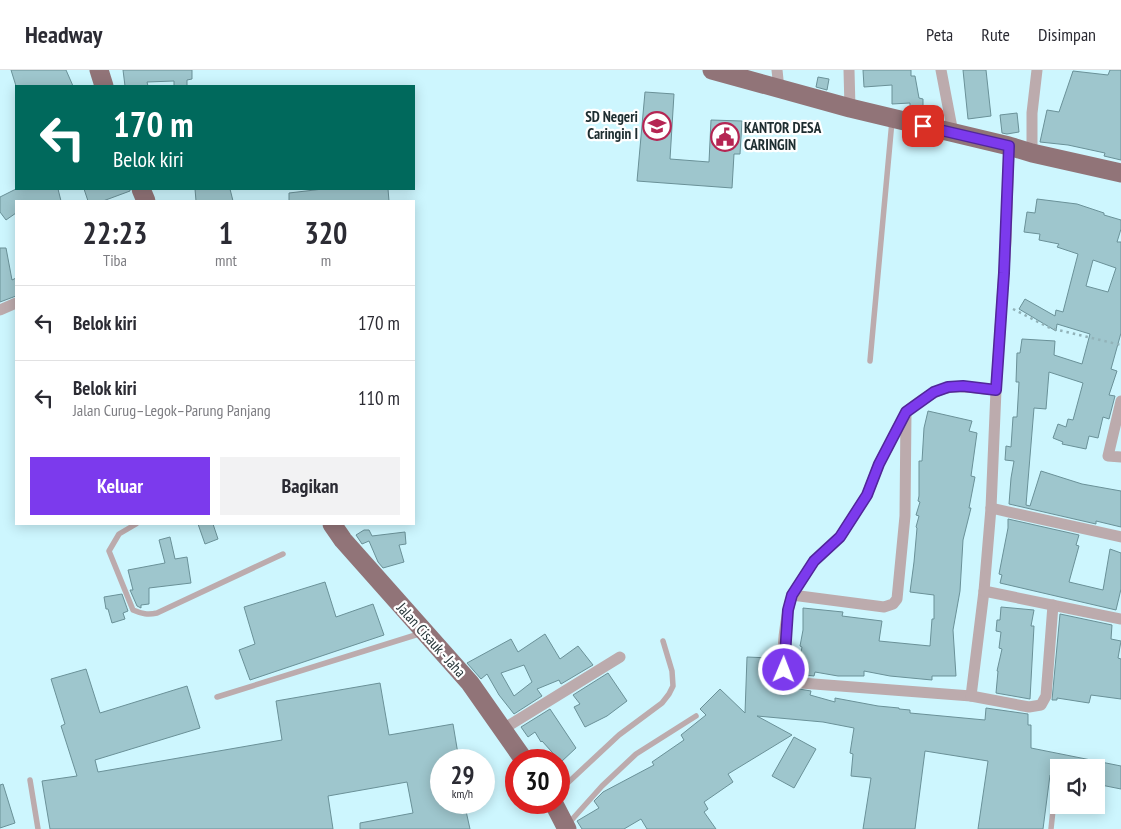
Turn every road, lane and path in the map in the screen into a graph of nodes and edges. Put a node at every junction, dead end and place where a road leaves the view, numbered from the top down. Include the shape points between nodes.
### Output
1 (99, 70) edge
2 (712, 70) edge
3 (777, 70) edge
4 (849, 70) edge
5 (942, 70) edge
6 (1036, 70) edge
7 (104, 85) edge
8 (779, 89) junction
9 (850, 108) junction
10 (893, 119) junction
11 (953, 133) junction
12 (1009, 146) junction
13 (1032, 154) junction
14 (1121, 173) edge
15 (15, 303) edge
16 (1003, 304) junction
17 (0, 310) edge
18 (1121, 346) edge
19 (870, 361) dead end
20 (996, 390) junction
21 (1121, 401) edge
22 (906, 412) junction
23 (1121, 457) edge
24 (991, 508) junction
25 (134, 525) edge
26 (333, 525) edge
27 (1121, 537) edge
28 (283, 554) dead end
29 (984, 591) junction
30 (792, 595) junction
31 (1053, 605) junction
32 (1121, 619) edge
33 (424, 633) junction
34 (664, 641) dead end
35 (620, 657) dead end
36 (971, 696) junction
37 (217, 697) dead end
38 (696, 716) dead end
39 (503, 729) junction
40 (517, 749) edge
41 (30, 780) dead end
42 (570, 781) edge
43 (559, 814) edge
44 (1053, 814) edge
45 (566, 828) edge
46 (38, 829) edge
47 (1051, 829) edge

1 - 7 main road
2 - 8 main road
3 - 8 street
4 - 9 street
5 - 11 street
6 - 13 street
8 - 9 main road
9 - 10 main road
10 - 11 main road
10 - 19 lane
11 - 12 main road
12 - 13 main road
12 - 16 street
13 - 14 main road
15 - 17 street
16 - 18 path via 1050,328
16 - 20 street
20 - 22 street via 948,387 934,392
20 - 24 street
21 - 23 street via 1108,456
22 - 30 street via 867,495 840,537 814,561
22 - 30 street via 905,516 896,602 884,606
24 - 27 street
24 - 29 street
25 - 28 lane via 119,534 109,551 133,610 140,613 157,613
26 - 33 main road, Jalan Cisauk - Jaha
29 - 31 street
29 - 36 street
30 - 36 street via 784,661 786,677 801,683
31 - 32 street
31 - 36 street via 1046,696 1041,705 1029,707
33 - 37 lane
33 - 39 main road, Jalan Cisauk - Jaha via 470,683
34 - 42 lane via 672,671 673,686 669,694
35 - 39 street
38 - 45 lane via 636,754 602,786
39 - 40 main road, Jalan Cisauk - Jaha
41 - 46 lane
43 - 45 main road
44 - 47 lane

